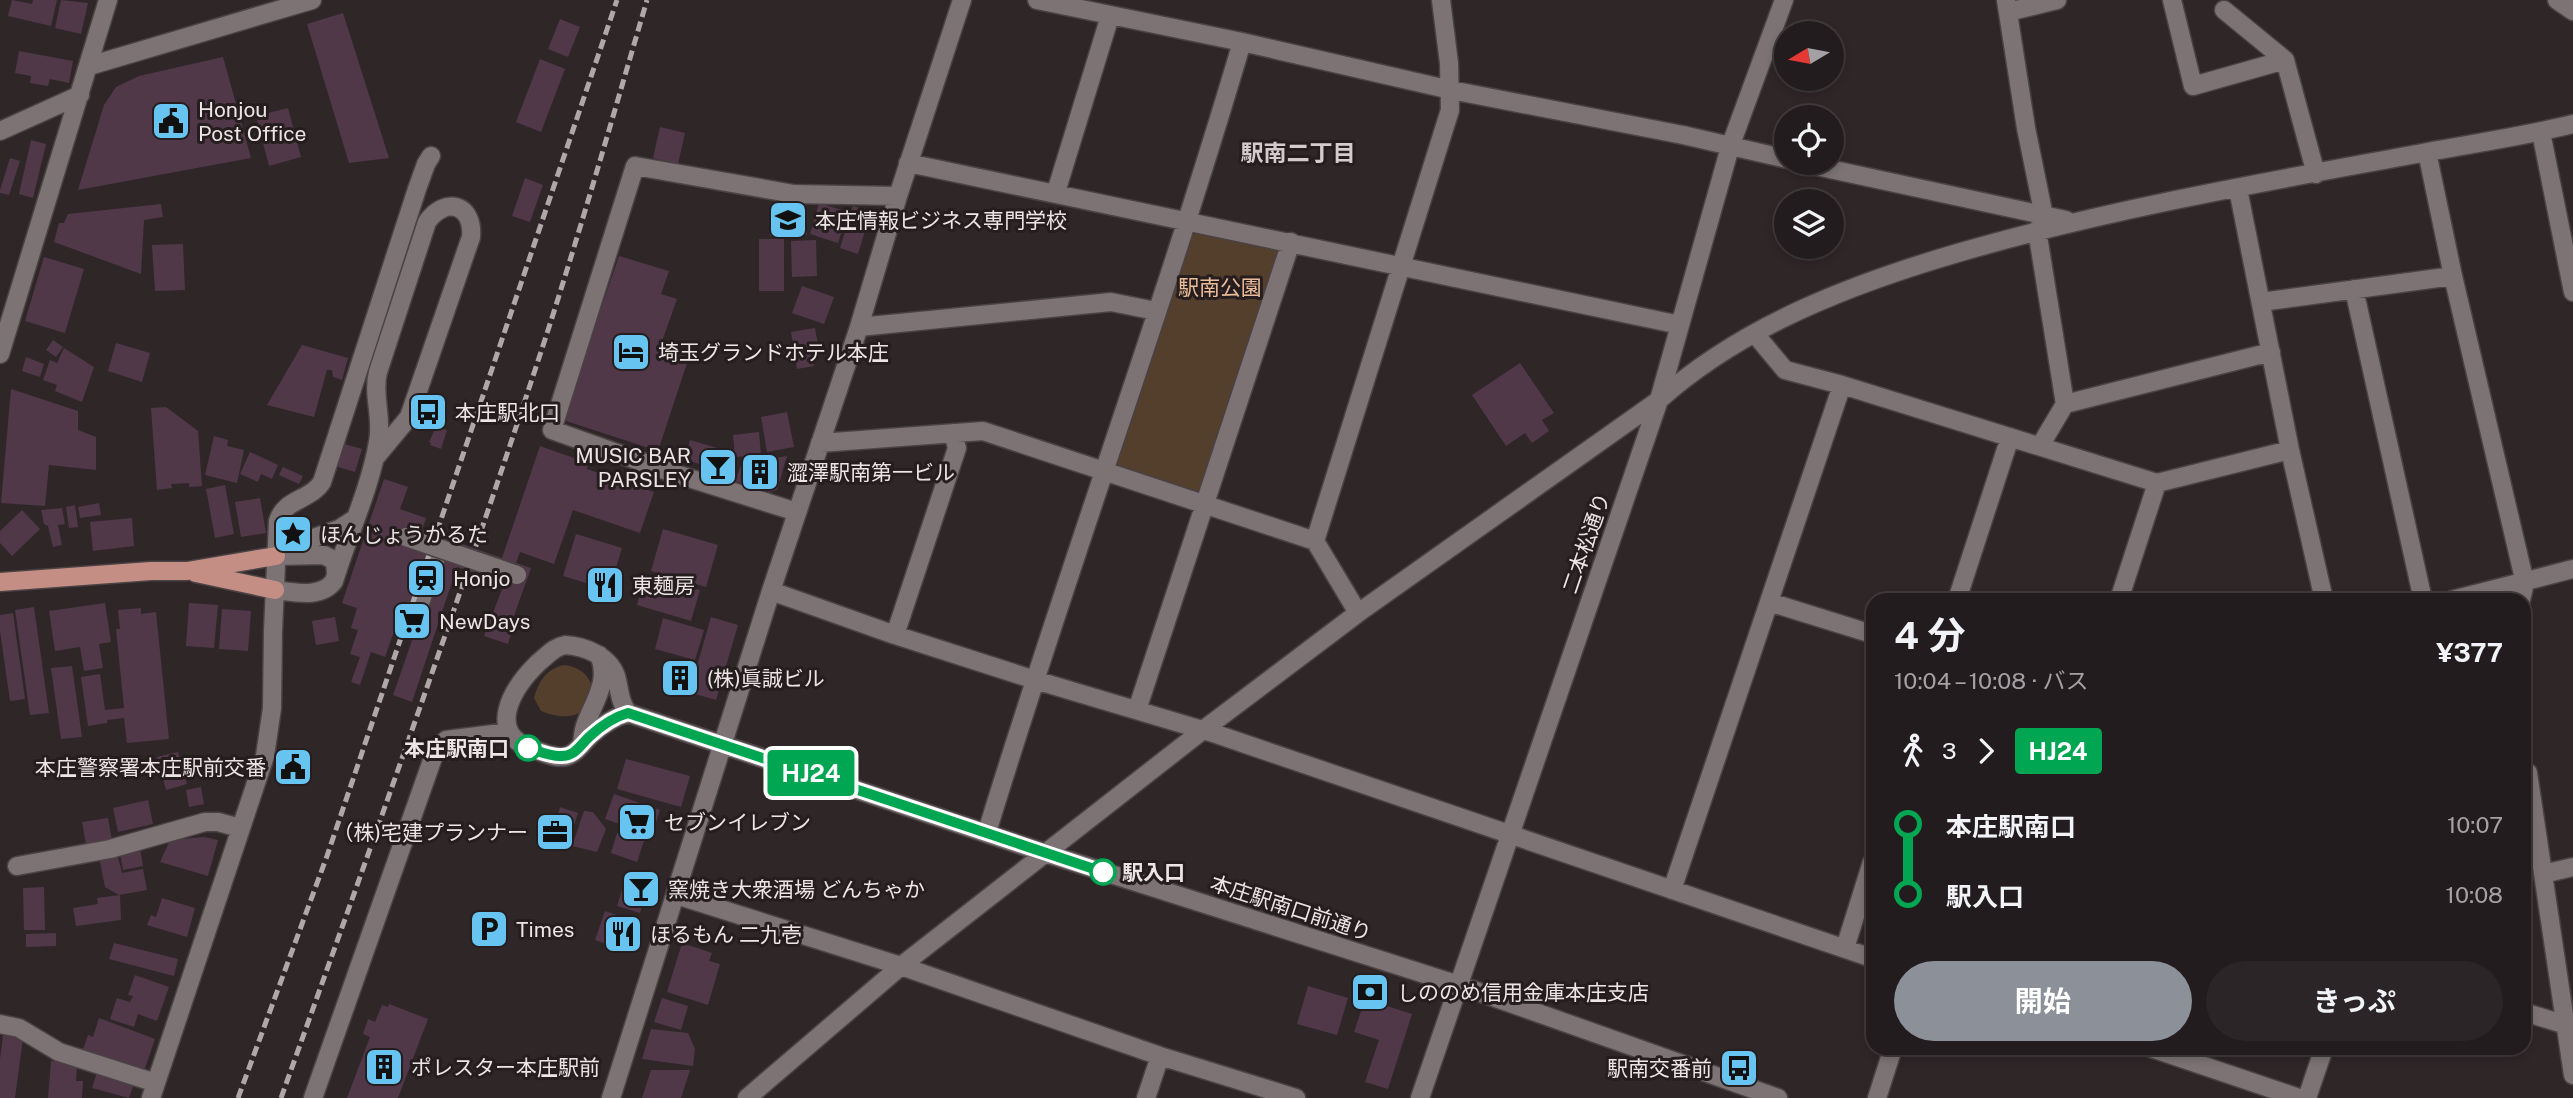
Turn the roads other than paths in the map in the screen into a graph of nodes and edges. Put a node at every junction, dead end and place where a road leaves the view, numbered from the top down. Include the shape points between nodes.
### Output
1 (108, 0) edge
2 (312, 0) edge
3 (962, 0) edge
4 (1037, 0) edge
5 (1441, 0) edge
6 (1784, 0) edge
7 (2057, 0) edge
8 (2172, 0) edge
9 (2557, 0) edge
10 (2007, 6) edge
11 (2224, 10) dead end
12 (2573, 12) edge
13 (1110, 16) junction
14 (1242, 41) junction
15 (2284, 60) junction
16 (89, 66) junction
17 (1451, 90) junction
18 (80, 94) junction
19 (2573, 124) edge
20 (0, 131) edge
21 (2541, 132) junction
22 (1730, 147) junction
23 (2427, 152) junction
24 (431, 156) dead end
25 (1774, 156) edge
26 (908, 163) junction
27 (1844, 174) edge
28 (2316, 174) junction
29 (2238, 189) junction
30 (1056, 192) junction
31 (898, 195) junction
32 (1185, 222) junction
33 (2040, 223) junction
34 (1291, 242) junction
35 (2569, 250) edge
36 (1402, 265) junction
37 (2453, 276) junction
38 (2354, 289) junction
39 (2573, 292) edge
40 (2261, 302) junction
41 (1156, 311) junction
42 (1680, 325) junction
43 (859, 327) junction
44 (1755, 334) junction
45 (2271, 352) junction
46 (0, 354) edge
47 (1842, 385) junction
48 (1659, 400) junction
49 (2065, 404) junction
50 (953, 433) junction
51 (2010, 437) junction
52 (820, 443) junction
53 (2040, 446) junction
54 (2290, 450) junction
55 (375, 458) junction
56 (1105, 472) junction
57 (2157, 483) junction
58 (1204, 504) junction
59 (797, 512) junction
60 (353, 520) junction
61 (406, 537) dead end
62 (1315, 541) junction
63 (439, 549) junction
64 (276, 556) junction
65 (2573, 569) edge
66 (187, 571) junction
67 (336, 574) junction
68 (0, 582) edge
69 (514, 587) dead end
70 (275, 590) junction
71 (771, 591) junction
72 (2523, 591) edge
73 (1959, 593) edge
74 (2121, 593) edge
75 (2322, 593) edge
76 (2421, 593) edge
77 (1769, 602) junction
78 (418, 609) dead end
79 (1358, 613) junction
80 (1866, 632) edge
81 (895, 635) junction
82 (599, 655) junction
83 (1035, 680) junction
84 (1137, 710) junction
85 (628, 713) junction
86 (1203, 730) junction
87 (509, 732) junction
88 (582, 745) junction
89 (724, 745) junction
90 (2531, 793) edge
91 (240, 828) junction
92 (987, 832) junction
93 (1511, 834) junction
94 (1045, 853) junction
95 (18, 866) dead end
96 (2573, 867) edge
97 (2543, 874) junction
98 (1866, 881) edge
99 (1672, 890) junction
100 (676, 895) junction
101 (1845, 948) junction
102 (1866, 956) edge
103 (901, 966) junction
104 (1459, 985) junction
105 (2531, 1014) edge
106 (0, 1024) edge
107 (2566, 1025) junction
108 (1891, 1055) edge
109 (2173, 1055) edge
110 (2322, 1055) edge
111 (1160, 1056) junction
112 (2573, 1075) edge
113 (154, 1090) edge
114 (313, 1098) edge
115 (611, 1098) edge
116 (747, 1098) edge
117 (1146, 1098) edge
118 (1296, 1098) edge
119 (1420, 1098) edge
120 (1778, 1098) edge
121 (1877, 1098) edge
122 (2299, 1098) edge
123 (2307, 1098) edge

1 - 16 street
2 - 16 street
3 - 26 street
4 - 13 street
5 - 17 street
6 - 22 street, 二本松通り
7 - 10 street
8 - 15 street via 2193,86
9 - 12 street
10 - 33 street
11 - 15 street
13 - 14 street
13 - 30 street
14 - 17 street
14 - 32 street
15 - 28 street
16 - 18 street
17 - 22 street
17 - 36 street via 1450,110
18 - 20 street
18 - 46 street
19 - 21 street
21 - 23 street
21 - 35 street
22 - 25 street
22 - 42 street, 二本松通り
23 - 28 street
23 - 37 street
24 - 64 street via 321,482 312,494 280,513
26 - 30 street
26 - 31 street
27 - 33 street
28 - 29 street
29 - 33 street via 2073,222
29 - 40 street
30 - 32 street
31 - 43 street
31 - 59 street via 794,194 635,166 552,430
32 - 34 street
32 - 41 street
33 - 44 street via 1832,294
33 - 49 street
34 - 36 street
34 - 58 street
35 - 39 street
36 - 42 street
36 - 62 street
37 - 38 street
37 - 72 street
38 - 40 street
38 - 76 street
40 - 45 street
41 - 43 street via 1111,302
41 - 56 street
42 - 48 street, 二本松通り
43 - 52 street
44 - 47 street via 1785,370
44 - 48 street via 1692,372
45 - 49 street
45 - 54 street
47 - 51 street
47 - 77 street
48 - 79 street
48 - 93 street, 二本松通り
49 - 53 street
50 - 52 street
50 - 56 street via 983,431
50 - 81 street via 957,448
51 - 53 street
51 - 73 street
52 - 59 street
53 - 57 street
54 - 57 street
54 - 75 street
55 - 55 street via 380,424 378,372 426,222 440,207 450,206 469,217 471,237 409,417
55 - 60 street
56 - 58 street
56 - 83 street
57 - 74 street
58 - 62 street
58 - 84 street
59 - 71 street
60 - 64 street
60 - 67 street
61 - 63 street, bridge
62 - 79 street
63 - 69 street, bridge via 517,575
63 - 78 street
64 - 66 main road
64 - 67 street via 324,555 335,561
64 - 70 street
65 - 72 street
66 - 68 main road
66 - 70 main road
67 - 70 street via 323,591
70 - 91 street via 269,733
71 - 81 street
71 - 89 street
77 - 80 street
77 - 99 street
79 - 86 street
81 - 83 street
82 - 85 street via 611,666
82 - 87 street via 573,645 556,647 523,677 514,693 507,712
82 - 88 street via 604,671 601,687 584,727
83 - 84 street
83 - 92 street
84 - 86 street
85 - 88 street via 610,721
85 - 89 street, 本庄駅南口前通り
86 - 93 street
86 - 94 street
87 - 88 street via 521,745 557,757
87 - 114 street via 446,740 435,752
89 - 92 street, 本庄駅南口前通り
89 - 100 street
90 - 97 street
91 - 95 street via 205,822 110,849
91 - 113 street
92 - 94 street, 本庄駅南口前通り
93 - 99 street
93 - 104 street, 二本松通り
94 - 103 street
94 - 104 street, 本庄駅南口前通り
96 - 97 street
97 - 107 street
98 - 101 street
99 - 101 street
100 - 103 street
100 - 115 street
101 - 102 street
103 - 111 street
103 - 116 street
104 - 119 street, 二本松通り
104 - 120 street, 本庄駅南口前通り
105 - 107 street
106 - 113 street via 19,1028 59,1052
107 - 112 street
108 - 121 street
109 - 122 street
110 - 123 street
111 - 117 street
111 - 118 street

